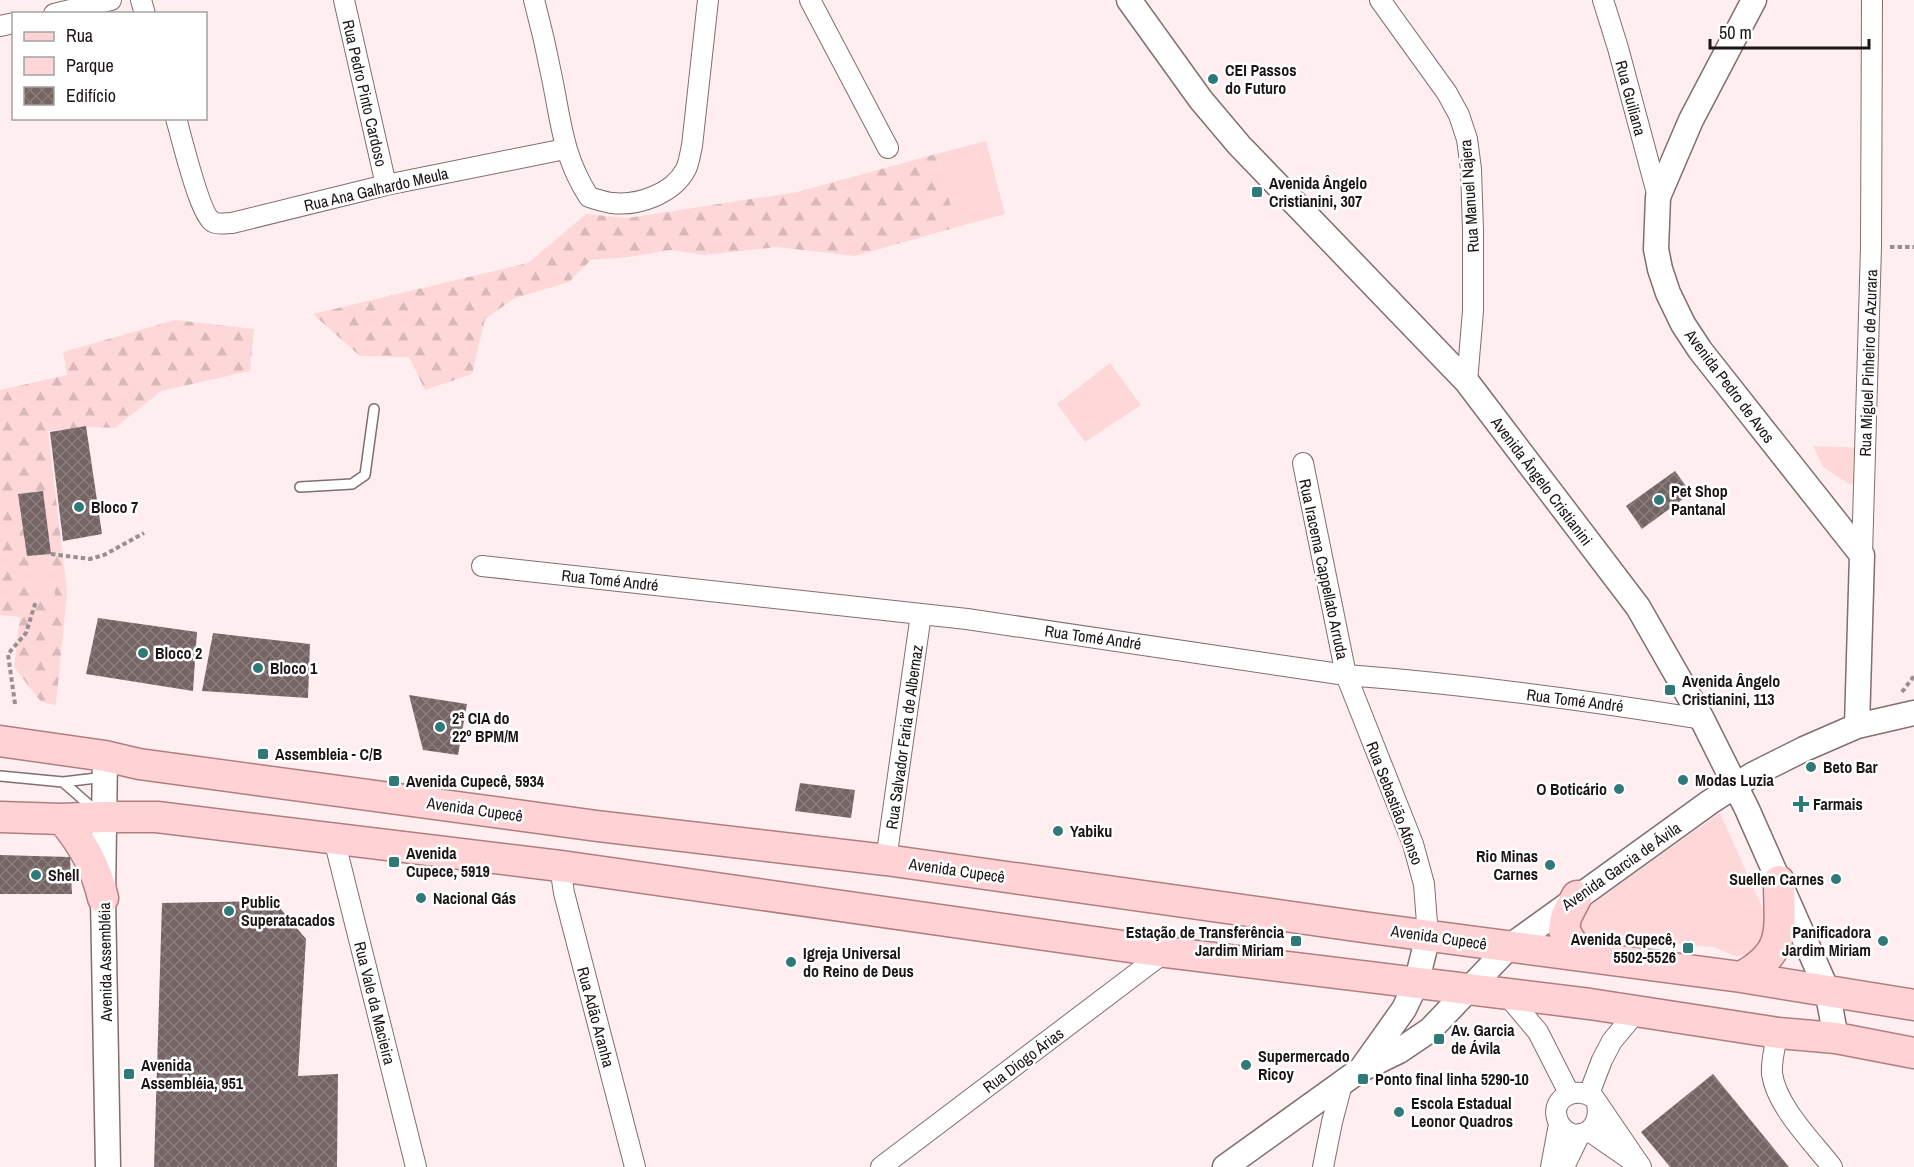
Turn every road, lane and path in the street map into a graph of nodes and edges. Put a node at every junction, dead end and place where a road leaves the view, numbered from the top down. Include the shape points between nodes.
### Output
1 (111, 0) edge
2 (344, 0) edge
3 (534, 0) edge
4 (708, 0) edge
5 (810, 0) edge
6 (1129, 0) edge
7 (1603, 0) edge
8 (1754, 0) edge
9 (1872, 0) edge
10 (1383, 1) edge
11 (62, 12) edge
12 (177, 120) edge
13 (888, 148) dead end
14 (565, 149) junction
15 (386, 185) junction
16 (1658, 197) junction
17 (1467, 382) junction
18 (374, 409) dead end
19 (1302, 463) dead end
20 (300, 487) dead end
21 (144, 533) dead end
22 (51, 554) dead end
23 (1862, 555) junction
24 (482, 566) dead end
25 (36, 601) dead end
26 (921, 614) junction
27 (1346, 675) junction
28 (15, 704) dead end
29 (1914, 713) edge
30 (1702, 719) junction
31 (1857, 726) junction
32 (0, 741) edge
33 (120, 769) junction
34 (0, 776) edge
35 (63, 782) junction
36 (1734, 786) junction
37 (104, 817) junction
38 (0, 818) edge
39 (62, 819) junction
40 (334, 839) junction
41 (886, 860) junction
42 (560, 866) junction
43 (1779, 881) junction
44 (1578, 896) junction
45 (103, 898) junction
46 (1428, 936) junction
47 (1509, 947) junction
48 (1165, 952) junction
49 (1579, 955) junction
50 (1741, 977) junction
51 (1416, 984) junction
52 (1468, 989) junction
53 (1827, 990) junction
54 (1507, 994) junction
55 (1914, 1005) edge
56 (1637, 1011) junction
57 (1778, 1033) junction
58 (1836, 1038) junction
59 (1914, 1053) edge
60 (1351, 1077) junction
61 (1585, 1097) junction
62 (1559, 1124) junction
63 (1585, 1133) junction
64 (108, 1167) edge
65 (416, 1167) edge
66 (635, 1167) edge
67 (881, 1167) edge
68 (1225, 1167) edge
69 (1323, 1167) edge
70 (1551, 1167) edge
71 (1564, 1167) edge
72 (1641, 1167) edge
73 (1832, 1167) edge

1 - 11 street
2 - 15 street, Rua Pedro Pinto Cardoso
3 - 14 street
4 - 14 street via 692,146 686,169 674,184 657,196 635,203 589,197
5 - 13 street
6 - 17 street, Avenida Ângelo Cristianini via 1201,100 1239,145
7 - 16 street, Rua Guiliana
8 - 16 street, Avenida Pedro de Avos via 1691,120
9 - 23 street, Rua Miguel Pinheiro de Azurara via 1871,247
10 - 17 street, Rua Manuel Najera via 1447,93 1467,139 1473,299
12 - 15 street, Rua Ana Galhardo Meula via 200,200 213,222 232,223
14 - 15 street, Rua Ana Galhardo Meula
16 - 23 street, Avenida Pedro de Avos via 1656,249 1668,293 1683,324
17 - 30 street, Avenida Ângelo Cristianini via 1638,607
18 - 20 lane via 365,475 352,484
19 - 27 street, Rua Iracema Cappellato Arruda
21 - 22 path via 104,555 90,558
23 - 31 street, Rua Miguel Pinheiro de Azurara
24 - 26 street, Rua Tomé André
25 - 28 path via 26,633 8,654
26 - 27 street, Rua Tomé André
26 - 41 street, Rua Salvador Faria de Albernaz
27 - 30 street, Rua Tomé André via 1596,702
27 - 46 street, Rua Sebastião Afonso via 1413,844 1424,884
29 - 31 street, Avenida Garcia de Ávila
30 - 36 street, Avenida Ângelo Cristianini
31 - 36 street, Avenida Garcia de Ávila via 1804,748
32 - 33 main road, Avenida Cupecê
33 - 35 lane
33 - 37 street, Avenida Assembléia
33 - 41 main road, Avenida Cupecê
34 - 35 lane
35 - 37 lane
36 - 43 street, Avenida Ângelo Cristianini
36 - 44 street, Avenida Garcia de Ávila
37 - 39 main road
37 - 40 main road via 157,817
37 - 45 street, Avenida Assembléia
38 - 39 main road
39 - 45 main road via 93,863
40 - 42 main road
40 - 65 street, Rua Vale da Macieira
41 - 46 main road, Avenida Cupecê
42 - 48 main road
42 - 66 street, Rua Adão Aranha
43 - 50 main road via 1780,928 1776,945 1768,959
43 - 53 street, Avenida Ângelo Cristianini
44 - 47 street, Avenida Garcia de Ávila
44 - 49 main road via 1566,917 1564,930
45 - 64 street, Avenida Assembléia
46 - 47 main road, Avenida Cupecê
46 - 51 street, Avenida Garcia de Ávila
47 - 49 main road, Avenida Cupecê
47 - 52 street, Avenida Garcia de Ávila
48 - 51 main road
48 - 67 street, Rua Diogo Árias
49 - 50 main road, Avenida Cupecê
50 - 53 main road, Avenida Cupecê
51 - 52 main road
51 - 60 street, Avenida Garcia de Ávila via 1404,1009
52 - 54 main road
52 - 60 street, Avenida Garcia de Ávila via 1430,1030
53 - 55 main road, Avenida Cupecê
53 - 58 street, Avenida Ângelo Cristianini
54 - 56 main road
54 - 61 street
56 - 57 main road
56 - 61 street via 1612,1041
57 - 58 main road
57 - 73 street via 1772,1059 1778,1095
58 - 59 main road
60 - 68 street, Avenida Garcia de Ávila
60 - 69 street via 1332,1122
61 - 62 street via 1563,1097 1557,1110
61 - 63 street via 1599,1114 1596,1124
61 - 72 street
62 - 63 street via 1570,1133
62 - 70 street
63 - 71 street
63 - 72 street

